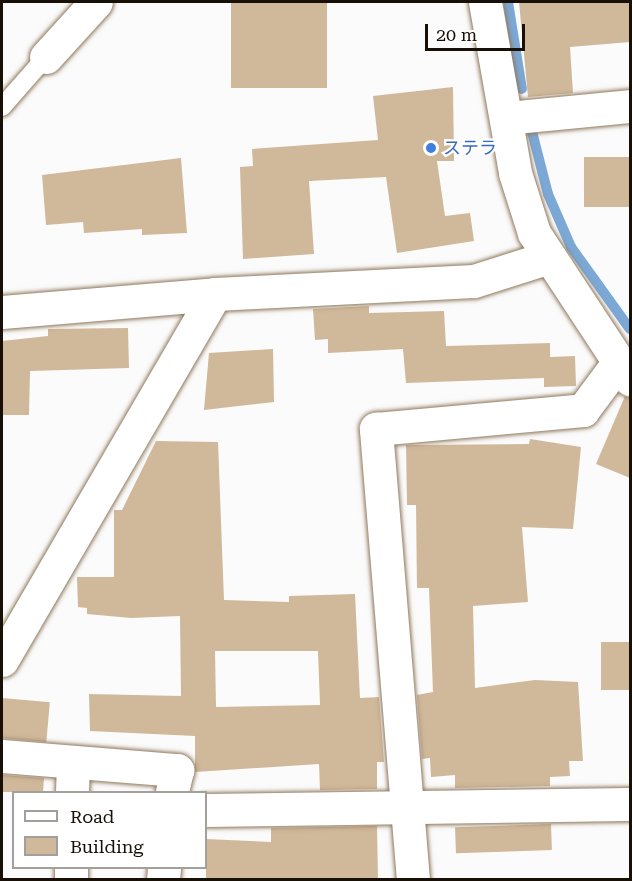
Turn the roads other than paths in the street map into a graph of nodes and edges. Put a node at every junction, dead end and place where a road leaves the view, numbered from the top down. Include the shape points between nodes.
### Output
1 (96, 2) edge
2 (485, 2) edge
3 (46, 57) joint
4 (630, 105) edge
5 (2, 107) edge
6 (506, 118) junction
7 (549, 257) junction
8 (215, 294) junction
9 (2, 312) edge
10 (624, 371) edge
11 (11, 628) edge
12 (2, 660) edge
13 (2, 756) edge
14 (73, 778) edge
15 (172, 791) edge
16 (630, 804) edge
17 (207, 810) edge
18 (408, 810) junction
19 (413, 879) edge

1 - 3 street
2 - 6 street
3 - 5 lane
4 - 6 street
6 - 7 street via 515,173 534,233
7 - 8 street via 474,281
7 - 10 street
8 - 9 street
8 - 11 street
10 - 18 street via 583,410 376,429
11 - 12 street
13 - 14 street
14 - 15 street via 177,770
16 - 18 street
17 - 18 street
18 - 19 street

